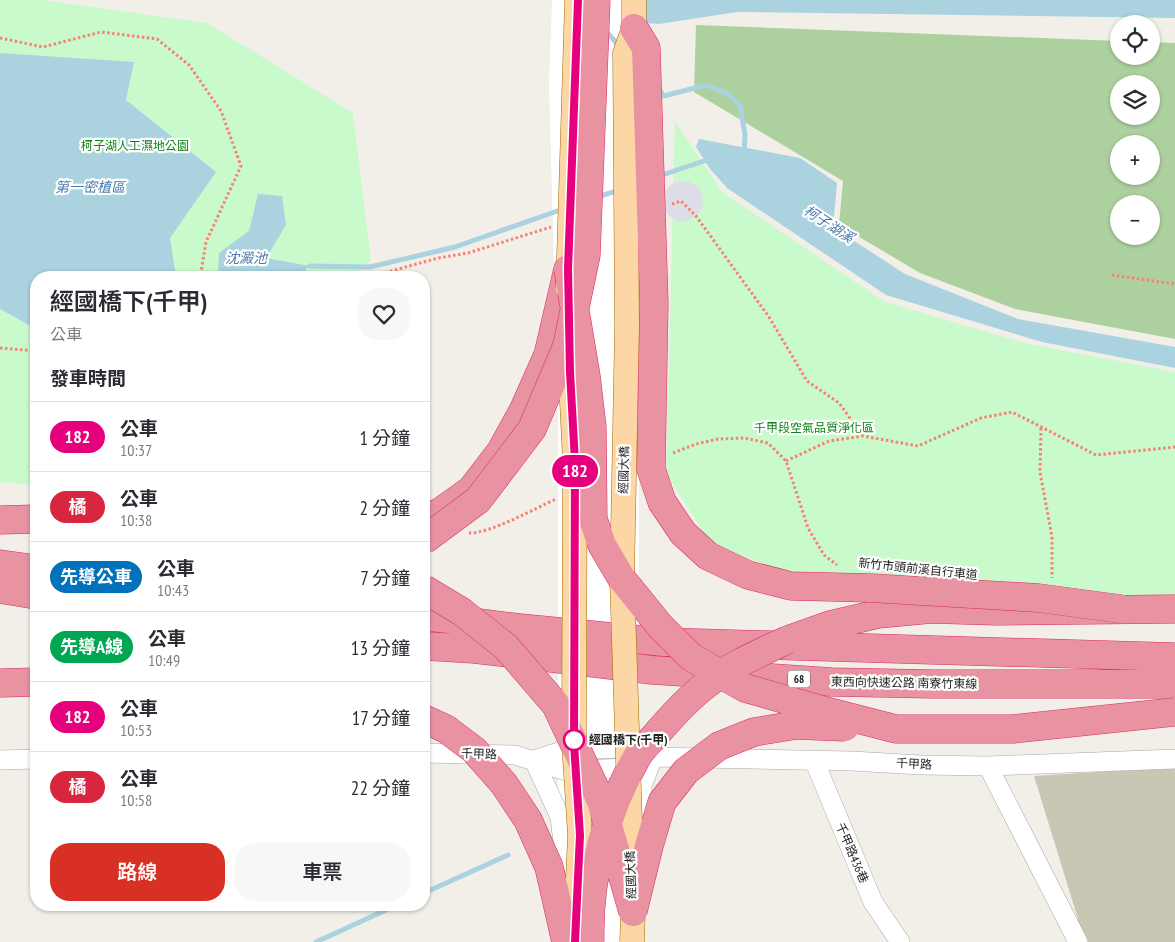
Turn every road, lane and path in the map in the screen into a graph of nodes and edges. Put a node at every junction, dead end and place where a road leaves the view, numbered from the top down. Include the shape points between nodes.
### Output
1 (578, 0) edge
2 (596, 0) edge
3 (634, 0) edge
4 (634, 28) junction
5 (0, 38) edge
6 (664, 205) dead end
7 (554, 226) dead end
8 (568, 269) junction
9 (201, 271) edge
10 (391, 271) edge
11 (1112, 275) dead end
12 (1175, 284) edge
13 (0, 348) edge
14 (30, 350) edge
15 (1041, 428) junction
16 (864, 436) junction
17 (1175, 447) edge
18 (668, 455) dead end
19 (786, 461) junction
20 (560, 496) dead end
21 (430, 516) edge
22 (0, 520) edge
23 (30, 520) edge
24 (466, 533) dead end
25 (430, 536) edge
26 (0, 564) edge
27 (838, 566) dead end
28 (30, 568) edge
29 (622, 579) junction
30 (1052, 582) dead end
31 (0, 589) edge
32 (430, 593) edge
33 (30, 594) edge
34 (1121, 609) junction
35 (1175, 609) edge
36 (430, 617) edge
37 (430, 646) edge
38 (1175, 657) edge
39 (1175, 684) edge
40 (1175, 712) edge
41 (430, 722) edge
42 (896, 729) junction
43 (574, 744) junction
44 (430, 753) edge
45 (653, 758) junction
46 (1175, 759) edge
47 (0, 760) edge
48 (30, 760) edge
49 (534, 760) junction
50 (814, 760) junction
51 (988, 766) junction
52 (641, 848) junction
53 (565, 854) junction
54 (632, 912) junction
55 (566, 942) edge
56 (574, 942) edge
57 (590, 942) edge
58 (632, 942) edge
59 (643, 942) edge
60 (900, 942) edge
61 (1078, 942) edge

1 - 8 main road, bridge
2 - 25 highway, bridge via 586,255 567,346 532,429 478,500
3 - 4 main road, 經國大橋
4 - 29 main road, 經國大橋, bridge via 625,52 627,327
4 - 34 highway, bridge via 646,48 654,303 651,469 662,502 683,533 708,556 748,575 791,586 1039,598
5 - 9 path via 43,47 101,32 157,39 189,65 221,111 240,166 206,242
6 - 16 path via 681,201 696,216 770,318 807,381 839,403
7 - 10 path via 468,253
8 - 21 highway, bridge via 548,355 501,452 471,490
8 - 29 highway, bridge via 592,426 592,519 602,545
8 - 43 main road, bridge via 575,462
11 - 12 path
13 - 14 path
15 - 16 path via 1012,412 981,418 918,446
15 - 17 path via 1096,455
15 - 30 path via 1040,472 1052,537
16 - 19 path via 829,441
18 - 19 path via 718,439 744,438 768,443
19 - 27 path via 808,528 824,555
20 - 24 path via 504,523 476,534
22 - 23 highway
26 - 28 highway
29 - 42 highway, bridge via 660,626 691,657 745,688
29 - 54 main road, 經國大橋, bridge
31 - 33 highway
32 - 43 highway, bridge via 462,612 506,647 556,705
34 - 35 highway
34 - 57 highway, bridge via 931,609 878,614 830,625 746,659 708,683 680,708 638,756 611,809 598,858 589,914
36 - 38 highway via 664,642
37 - 39 highway, 東西向快速公路 南寮竹東線 / 68 via 652,670 832,682
40 - 42 highway, bridge via 1013,729
41 - 55 highway, bridge via 446,729 474,750 504,784 528,820 548,867
42 - 54 highway, bridge via 796,726 754,732 719,746 686,771 662,802
43 - 54 highway, bridge via 601,801
43 - 56 main road, bridge via 580,835
44 - 49 street, 千甲路 via 515,755
45 - 49 street, 千甲路 via 624,748 565,750
45 - 50 street, 千甲路
45 - 52 street via 642,786
46 - 51 street, 千甲路
47 - 48 street
49 - 53 street via 560,817
50 - 51 street, 千甲路
50 - 60 street, 千甲路436巷 via 873,902
51 - 61 street
52 - 53 street via 621,835 584,841
52 - 53 street via 624,864 584,867
52 - 59 street
53 - 56 street
54 - 58 main road, 經國大橋, bridge

